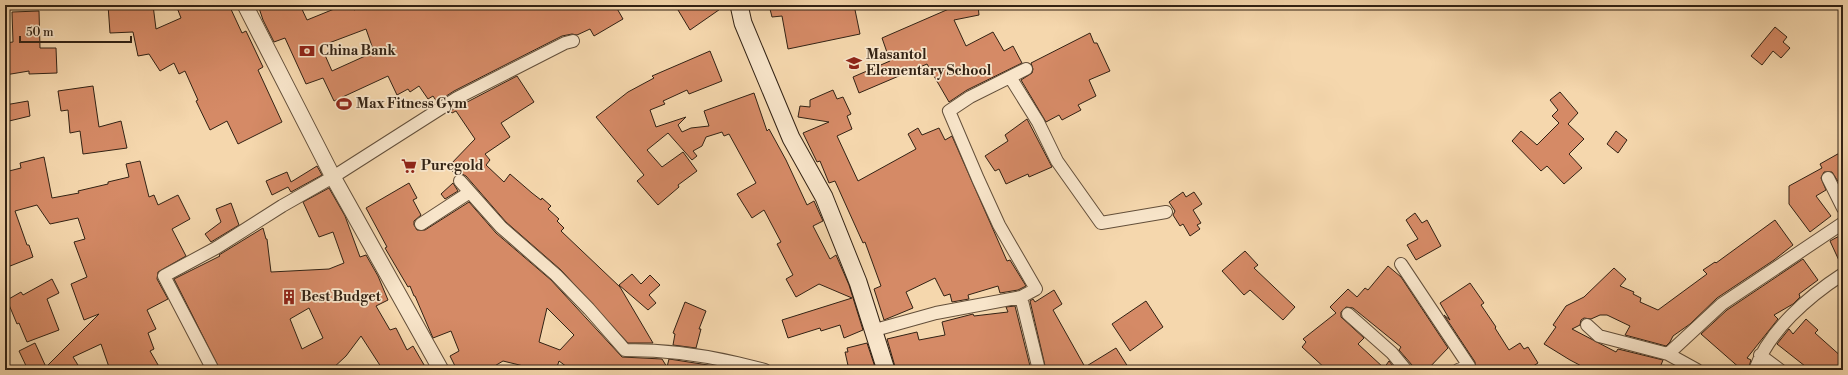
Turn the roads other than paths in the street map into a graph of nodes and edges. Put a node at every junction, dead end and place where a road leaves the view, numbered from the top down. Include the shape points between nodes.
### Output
1 (245, 5) edge
2 (739, 5) edge
3 (573, 41) dead end
4 (1026, 68) dead end
5 (1010, 77) junction
6 (333, 177) junction
7 (1828, 178) dead end
8 (460, 181) dead end
9 (470, 192) junction
10 (1843, 208) edge
11 (1166, 212) dead end
12 (1843, 223) edge
13 (421, 224) dead end
14 (1402, 264) dead end
15 (1843, 275) edge
16 (1021, 297) junction
17 (1348, 314) dead end
18 (1587, 325) dead end
19 (875, 330) junction
20 (1668, 354) junction
21 (1760, 355) junction
22 (736, 366) edge
23 (213, 370) edge
24 (441, 370) edge
25 (765, 370) edge
26 (886, 370) edge
27 (1040, 370) edge
28 (1406, 370) edge
29 (1458, 370) edge
30 (1697, 370) edge
31 (1755, 370) edge
32 (1780, 370) edge

1 - 6 street
2 - 19 main road via 743,23 791,138 824,197
3 - 6 street via 457,98
4 - 5 street
5 - 11 street via 1038,122 1057,161 1101,223
5 - 16 street via 970,97 949,111 999,225 1036,290
6 - 23 street via 216,248 164,276
6 - 24 street
7 - 10 street
8 - 9 street
9 - 13 street
9 - 22 street via 501,227 567,286 625,350 702,355
12 - 20 street via 1722,304
14 - 29 street via 1469,366
15 - 21 street via 1810,297
16 - 19 street via 936,313
16 - 27 street
17 - 28 street via 1392,353
18 - 20 street via 1599,336
19 - 26 main road
20 - 30 street
21 - 31 street
21 - 32 street
22 - 25 street

